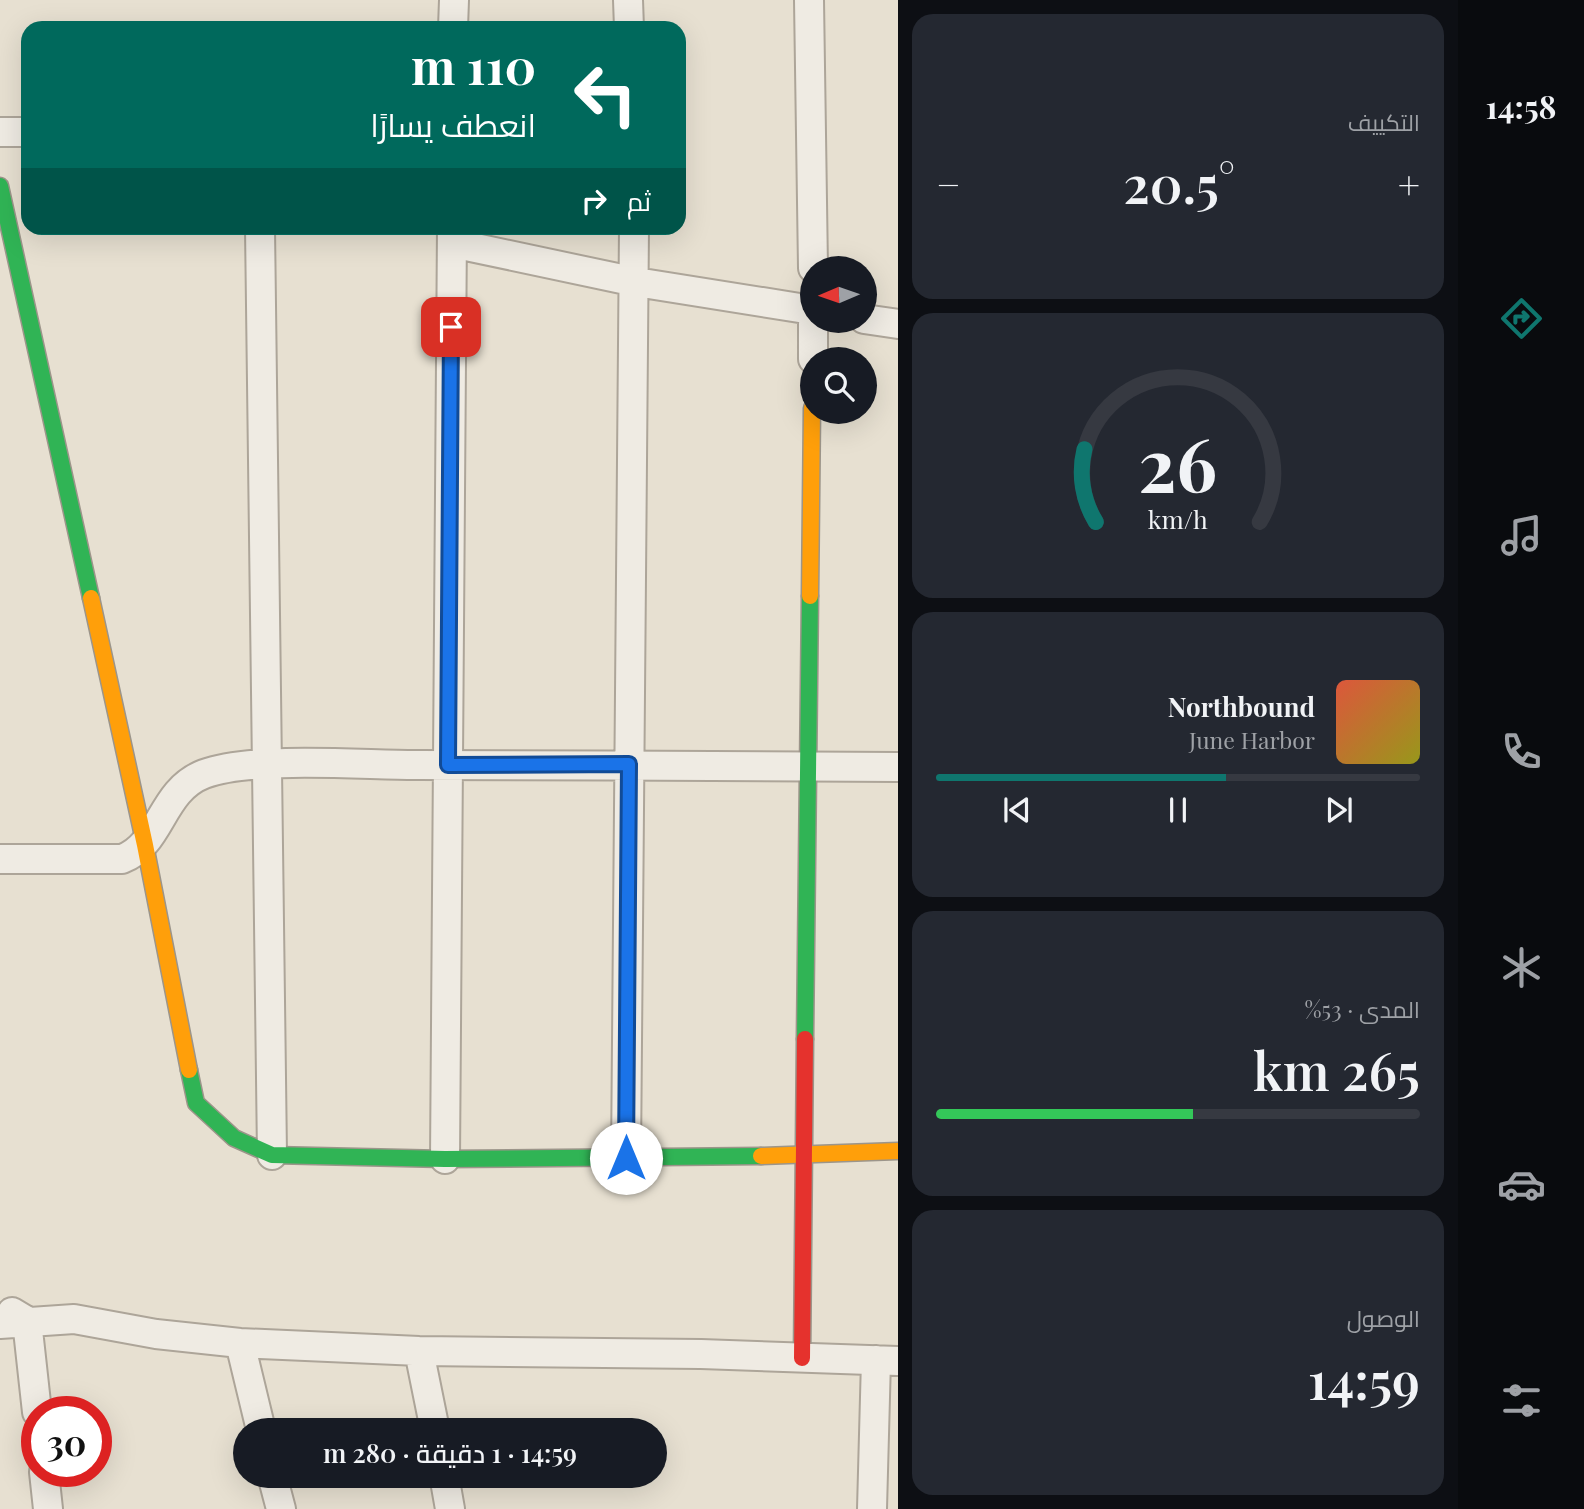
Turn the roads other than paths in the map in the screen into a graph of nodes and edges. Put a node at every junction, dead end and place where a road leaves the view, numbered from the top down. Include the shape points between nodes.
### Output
1 (454, 0) edge
2 (628, 0) edge
3 (809, 0) edge
4 (453, 21) edge
5 (629, 21) edge
6 (0, 132) edge
7 (21, 132) edge
8 (0, 186) edge
9 (260, 235) edge
10 (452, 235) edge
11 (634, 235) edge
12 (813, 256) edge
13 (636, 282) junction
14 (800, 308) edge
15 (877, 320) edge
16 (898, 324) edge
17 (812, 424) edge
18 (629, 764) junction
19 (266, 765) junction
20 (448, 765) junction
21 (806, 766) junction
22 (898, 767) edge
23 (145, 845) junction
24 (0, 859) edge
25 (898, 1151) edge
26 (272, 1154) junction
27 (802, 1156) junction
28 (626, 1158) junction
29 (445, 1159) junction
30 (0, 1306) edge
31 (13, 1323) edge
32 (240, 1343) junction
33 (419, 1351) junction
34 (802, 1358) junction
35 (887, 1361) edge
36 (33, 1396) edge
37 (258, 1418) edge
38 (433, 1418) edge
39 (46, 1487) edge
40 (275, 1488) edge
41 (446, 1488) edge
42 (48, 1509) edge
43 (281, 1509) edge
44 (450, 1509) edge
45 (872, 1509) edge

1 - 4 street
2 - 5 street
3 - 12 street
6 - 7 street
8 - 23 street
9 - 19 street
10 - 13 street
10 - 20 street
11 - 13 street
13 - 14 street
13 - 18 street
15 - 16 street
17 - 21 street
18 - 20 street
18 - 21 street
18 - 28 street
19 - 20 street
19 - 23 street via 224,769 184,784
19 - 26 street
20 - 29 street
21 - 22 street
21 - 27 street
23 - 24 street via 122,859
23 - 26 street via 196,1103 234,1138
25 - 27 street
26 - 29 street
27 - 28 street
27 - 34 street
28 - 29 street
30 - 31 street
31 - 32 street via 74,1319
31 - 36 street
32 - 33 street
32 - 37 street
33 - 34 street
33 - 38 street
34 - 35 street
35 - 45 street
39 - 42 street
40 - 43 street
41 - 44 street

